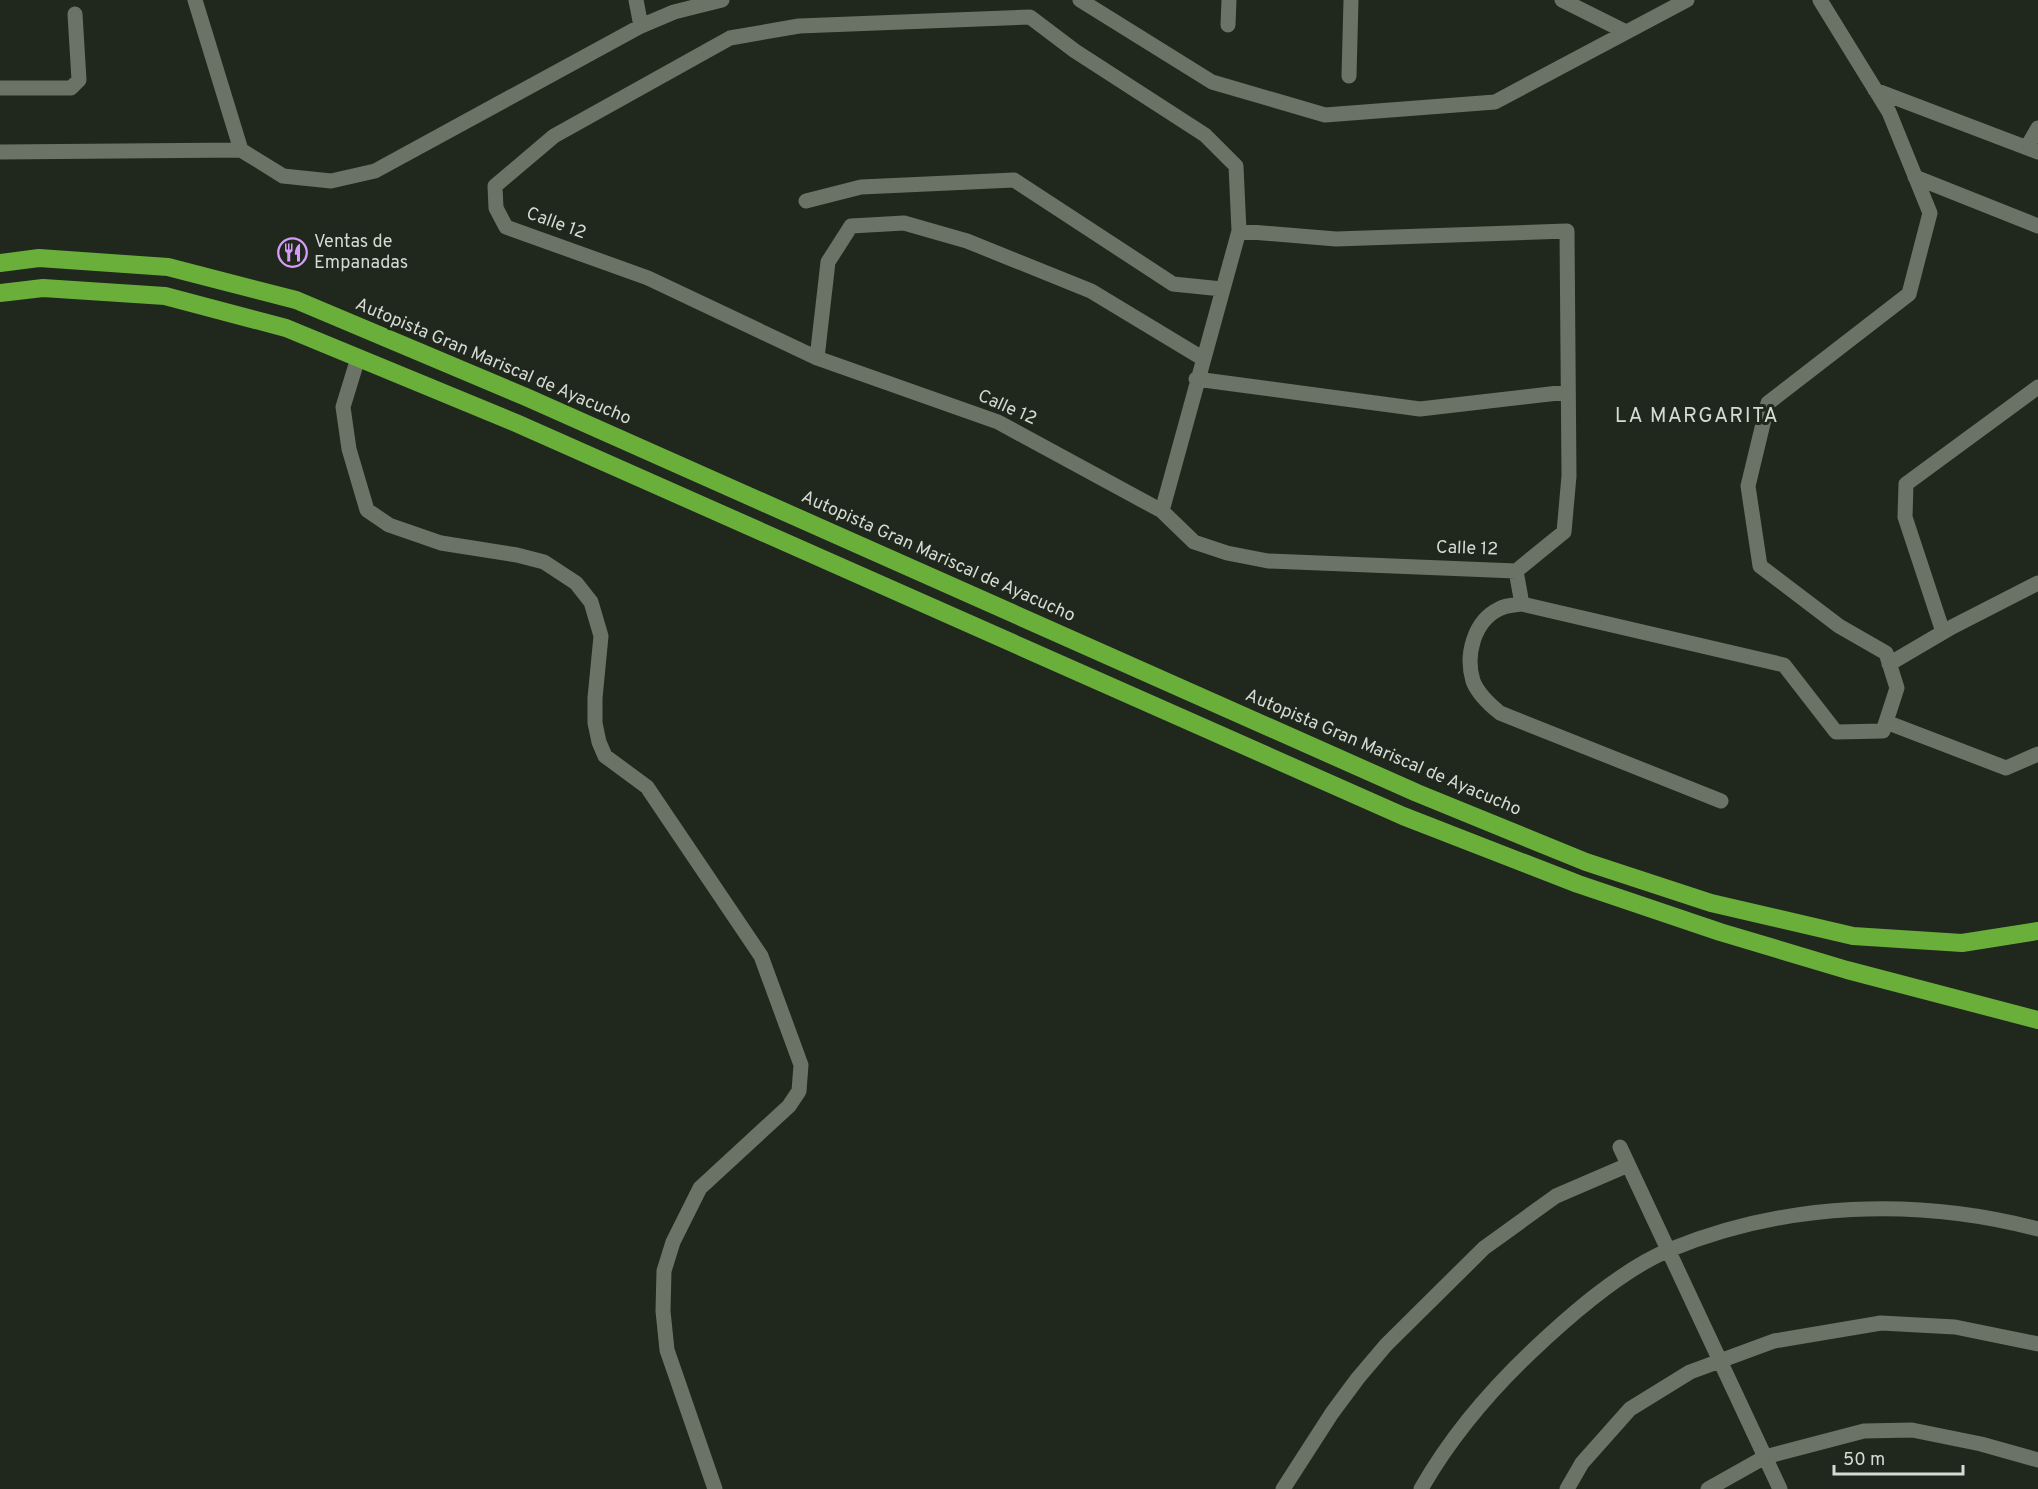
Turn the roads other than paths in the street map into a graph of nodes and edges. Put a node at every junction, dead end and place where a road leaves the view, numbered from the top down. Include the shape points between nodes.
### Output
1 (195, 0) edge
2 (636, 0) edge
3 (722, 0) edge
4 (1080, 0) edge
5 (1229, 0) edge
6 (1351, 0) edge
7 (1562, 0) edge
8 (1687, 0) edge
9 (1820, 0) edge
10 (668, 8) edge
11 (75, 14) dead end
12 (1228, 25) dead end
13 (641, 26) junction
14 (1626, 32) junction
15 (1349, 76) dead end
16 (0, 88) edge
17 (1875, 90) junction
18 (2038, 128) edge
19 (242, 150) junction
20 (2033, 150) edge
21 (0, 152) edge
22 (1915, 177) junction
23 (806, 201) dead end
24 (2038, 226) edge
25 (1239, 231) junction
26 (0, 263) edge
27 (1222, 289) junction
28 (0, 293) edge
29 (358, 357) junction
30 (817, 358) junction
31 (1202, 358) junction
32 (1196, 379) junction
33 (2038, 387) edge
34 (1567, 392) junction
35 (1162, 511) junction
36 (1516, 571) junction
37 (2038, 583) edge
38 (1522, 604) junction
39 (1943, 632) junction
40 (1889, 664) junction
41 (1886, 722) junction
42 (2038, 754) edge
43 (1721, 801) dead end
44 (2038, 931) edge
45 (2038, 1020) edge
46 (1620, 1147) dead end
47 (1628, 1165) junction
48 (2038, 1228) edge
49 (1668, 1251) junction
50 (2038, 1344) edge
51 (1719, 1361) junction
52 (1765, 1457) junction
53 (2038, 1460) edge
54 (715, 1489) edge
55 (1283, 1489) edge
56 (1421, 1489) edge
57 (1567, 1489) edge
58 (1708, 1489) edge
59 (1780, 1489) edge

1 - 19 street
2 - 13 street
3 - 10 street
4 - 14 street via 1212,82 1325,114 1494,102
5 - 12 street
6 - 15 street
7 - 14 street
8 - 14 street
9 - 17 street
10 - 13 street
11 - 16 street via 80,80 71,88
13 - 19 street via 375,171 331,181 283,176
17 - 20 street
17 - 22 street via 1889,112
18 - 20 street
19 - 21 street
22 - 24 street
22 - 40 street via 1930,213 1909,294 1768,403 1749,486 1760,567 1839,626 1886,653
23 - 27 street via 861,187 1014,180 1173,284
25 - 27 street
25 - 30 street, Calle 12 via 1236,166 1205,135 1075,51 1030,17 799,26 730,38 554,136 495,186 496,208 506,227 648,278
25 - 34 street via 1336,239 1567,231
26 - 44 highway, Autopista Gran Mariscal de Ayacucho via 39,258 168,267 296,300 526,397 1416,793 1586,862 1711,903 1852,936 1962,943
27 - 31 street
28 - 29 highway via 43,288 165,296 286,328
29 - 45 highway via 516,423 1403,816 1589,888 1720,932
29 - 54 street via 343,407 349,449 368,510 389,525 441,543 544,562 584,592 596,613 601,636 595,723 604,756 647,787 761,956 801,1065 799,1091 789,1106 700,1188 673,1242 664,1270 667,1350
30 - 31 street via 828,262 851,226 904,223 968,241 1090,291
30 - 35 street, Calle 12 via 999,422
31 - 32 street
32 - 34 street via 1420,409
32 - 35 street
33 - 39 street via 1906,484 1905,517
34 - 36 street via 1569,476 1564,532
35 - 36 street, Calle 12 via 1194,542 1268,561
36 - 38 street
37 - 39 street
38 - 41 street via 1784,665 1836,732 1883,731
38 - 43 street via 1500,608 1482,622 1470,649 1473,681 1485,700 1500,713
39 - 40 street
40 - 41 street via 1896,688
41 - 42 street via 2006,768
46 - 47 street
47 - 49 street
47 - 55 street via 1556,1196 1484,1248 1358,1378
48 - 49 street via 1930,1209 1838,1209 1760,1220
49 - 51 street
49 - 56 street via 1614,1283 1563,1322 1491,1390
50 - 51 street via 1955,1327 1881,1323 1774,1341
51 - 52 street
51 - 57 street via 1690,1372 1630,1409 1582,1463
52 - 53 street via 1864,1431 1912,1430
52 - 58 street
52 - 59 street

